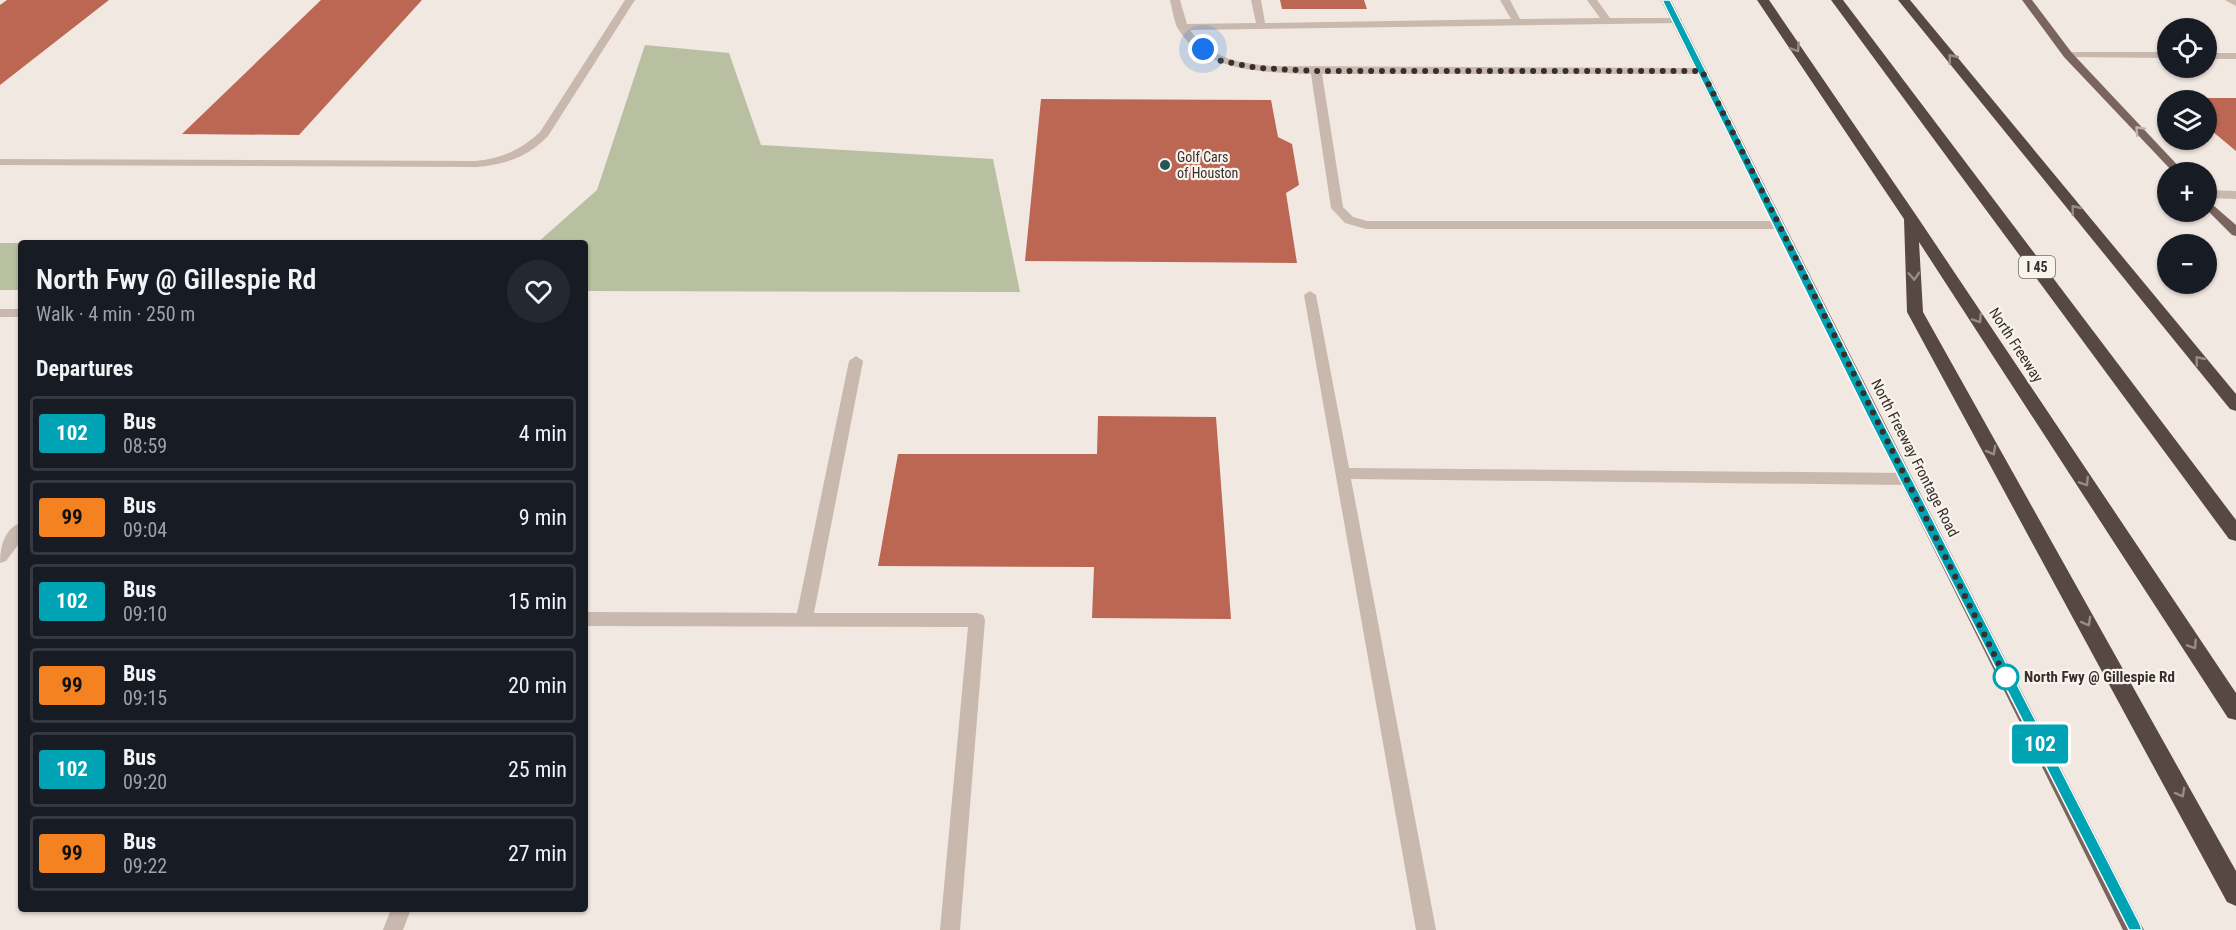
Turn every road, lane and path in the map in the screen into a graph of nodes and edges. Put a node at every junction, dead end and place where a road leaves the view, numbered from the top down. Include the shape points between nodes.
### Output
1 (630, 0) edge
2 (1175, 0) edge
3 (1256, 0) edge
4 (1505, 0) edge
5 (1592, 0) edge
6 (1666, 0) edge
7 (1763, 0) edge
8 (1837, 0) edge
9 (1904, 0) edge
10 (2027, 0) edge
11 (2230, 0) edge
12 (2236, 3) edge
13 (1677, 20) junction
14 (1607, 21) junction
15 (1517, 22) junction
16 (1261, 26) junction
17 (1182, 27) junction
18 (2068, 55) junction
19 (2157, 56) edge
20 (2217, 56) edge
21 (2236, 56) edge
22 (1316, 71) junction
23 (1702, 71) junction
24 (0, 162) edge
25 (2170, 162) edge
26 (2217, 194) edge
27 (2236, 195) edge
28 (2217, 213) edge
29 (1911, 218) junction
30 (1778, 225) junction
31 (2236, 232) edge
32 (1310, 295) dead end
33 (0, 313) edge
34 (18, 313) edge
35 (856, 361) dead end
36 (2236, 405) edge
37 (1342, 473) junction
38 (1905, 479) junction
39 (18, 533) edge
40 (2236, 534) edge
41 (0, 556) edge
42 (588, 619) edge
43 (804, 619) junction
44 (2236, 711) edge
45 (2236, 894) edge
46 (400, 912) edge
47 (393, 930) edge
48 (950, 930) edge
49 (1426, 930) edge
50 (2134, 930) edge

1 - 24 lane via 544,134 532,147 497,162
2 - 17 lane
3 - 16 lane
4 - 15 lane
5 - 14 lane
6 - 13 main road, North Freeway Frontage Road
7 -> 29 highway, North Freeway
8 - 40 highway, I 45
36 -> 9 highway
10 - 18 main road
11 - 12 lane
13 - 14 lane
13 - 23 main road, North Freeway Frontage Road
14 - 15 lane
15 - 16 lane
16 - 17 lane
17 - 22 lane via 1188,38 1217,60 1257,68
18 - 19 lane
25 -> 18 main road
20 - 21 lane
22 - 23 lane
22 - 30 lane via 1337,208 1348,220 1366,225
23 - 30 main road, North Freeway Frontage Road
26 - 27 lane
28 - 31 main road
29 -> 44 highway, North Freeway
29 -> 45 highway via 1915,312
30 - 38 main road, North Freeway Frontage Road
32 - 37 lane
33 - 34 lane
35 - 43 lane
37 - 38 lane
37 - 49 lane
38 - 50 main road, North Freeway Frontage Road
39 - 41 lane
42 - 43 lane
43 - 48 lane via 977,620
46 - 47 lane

